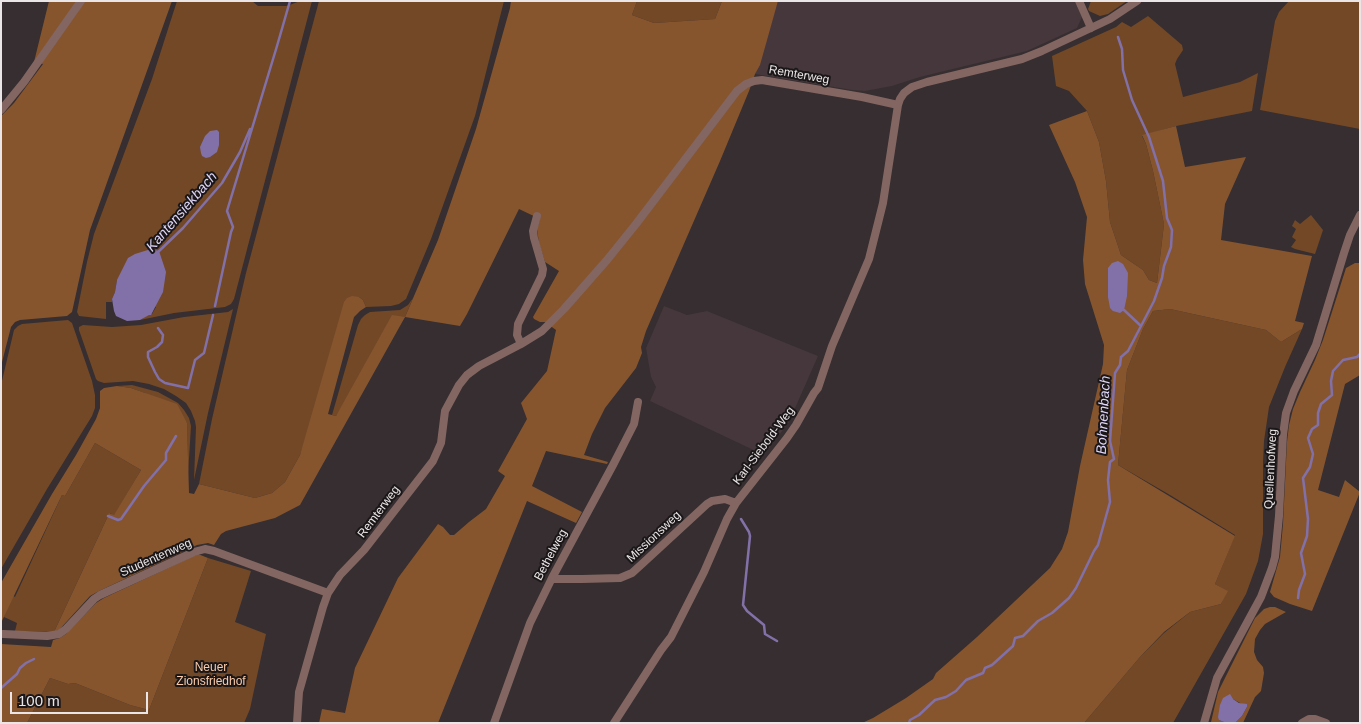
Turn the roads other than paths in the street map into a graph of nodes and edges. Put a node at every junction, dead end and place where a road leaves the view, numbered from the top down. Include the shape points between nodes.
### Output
1 (82, 1) edge
2 (1079, 1) edge
3 (1137, 1) edge
4 (1091, 28) junction
5 (898, 105) junction
6 (1, 110) edge
7 (1360, 215) edge
8 (537, 216) dead end
9 (521, 344) junction
10 (638, 402) dead end
11 (736, 503) junction
12 (552, 578) junction
13 (328, 593) junction
14 (3, 634) dead end
15 (296, 723) edge
16 (494, 723) edge
17 (614, 723) edge
18 (1204, 723) edge
19 (1302, 723) edge
20 (1326, 723) edge

1 - 6 street
2 - 4 street
3 - 4 street
4 - 5 street via 1022,59 917,85 904,93
5 - 9 street, Remterweg via 762,80 746,84 737,91 607,260 542,331
5 - 11 street, Karl-Siebold-Weg via 873,245 818,388 792,432
7 - 18 street, Quellenhofweg via 1350,235 1316,345 1286,413 1272,568 1261,597 1217,678
8 - 9 street via 533,231 543,269 518,324 517,335
9 - 13 street, Remterweg via 479,366 459,385 446,411 441,442 433,461
10 - 12 street, Bethelweg via 634,424
11 - 12 street, Missionsweg via 725,499 707,504 644,563 620,578
11 - 17 street, Karl-Siebold-Weg via 671,636
12 - 16 street, Bethelweg via 530,623
13 - 14 street, Studentenweg via 205,549 100,595 59,634
13 - 15 street, Remterweg via 299,692
19 - 20 street via 1309,719

